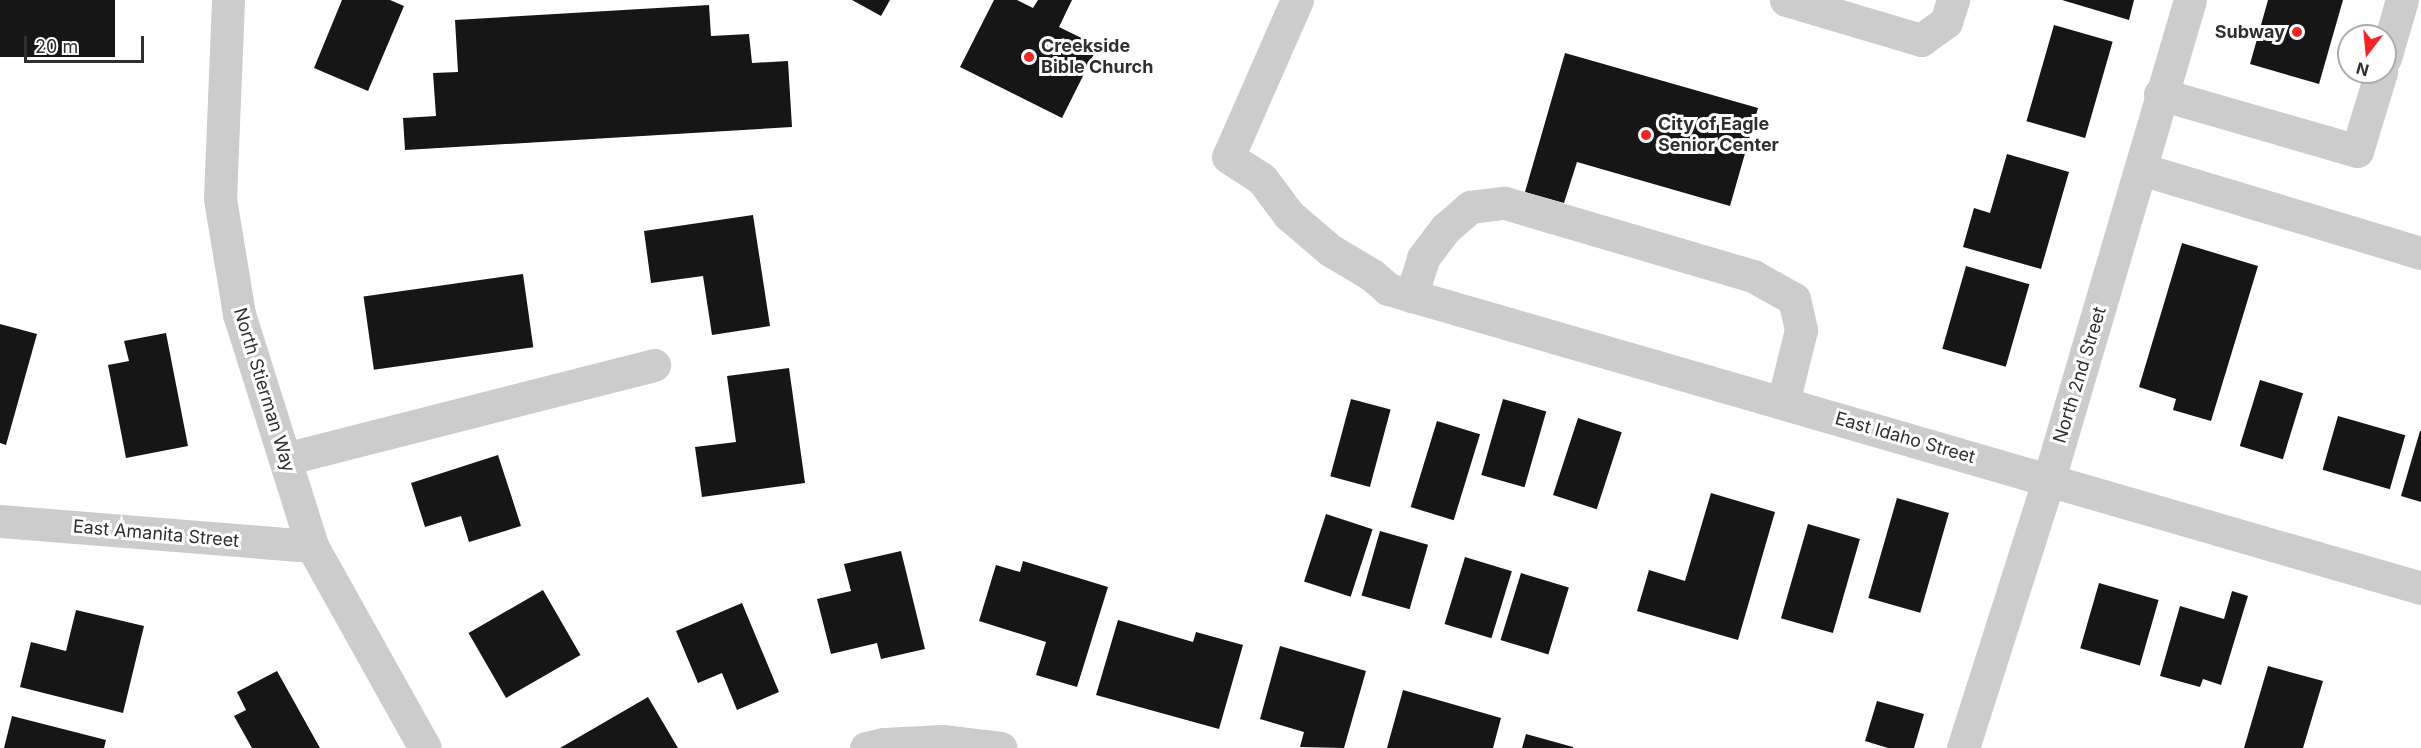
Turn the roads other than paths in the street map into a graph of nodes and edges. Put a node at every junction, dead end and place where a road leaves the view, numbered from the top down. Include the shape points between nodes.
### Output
1 (228, 0) edge
2 (1297, 0) edge
3 (1786, 0) edge
4 (1953, 0) edge
5 (2190, 0) edge
6 (2402, 0) edge
7 (2395, 24) edge
8 (2377, 84) edge
9 (2160, 94) junction
10 (2141, 170) junction
11 (2421, 253) edge
12 (1399, 293) junction
13 (654, 365) dead end
14 (1784, 403) junction
15 (285, 459) junction
16 (2049, 479) junction
17 (0, 521) edge
18 (312, 546) junction
19 (2421, 588) edge
20 (426, 748) edge
21 (866, 748) edge
22 (1001, 748) edge
23 (1963, 748) edge

1 - 15 street, North Stierman Way via 220,199 239,314
2 - 12 street via 1228,157 1262,179 1289,215 1330,250
3 - 4 street via 1921,40 1946,22
5 - 9 street, North 2nd Street
6 - 7 street
8 - 9 street via 2357,152
9 - 10 street, North 2nd Street
10 - 11 street
10 - 16 street, North 2nd Street
12 - 14 street, East Idaho Street
12 - 14 street via 1446,228 1470,207 1504,203 1753,276 1794,299 1801,330
13 - 15 street
14 - 16 street, East Idaho Street
15 - 18 street, North Stierman Way
16 - 19 street, East Idaho Street
16 - 23 street, North 2nd Street
17 - 18 street, East Amanita Street
18 - 20 street, North Stierman Way
21 - 22 street via 942,741

